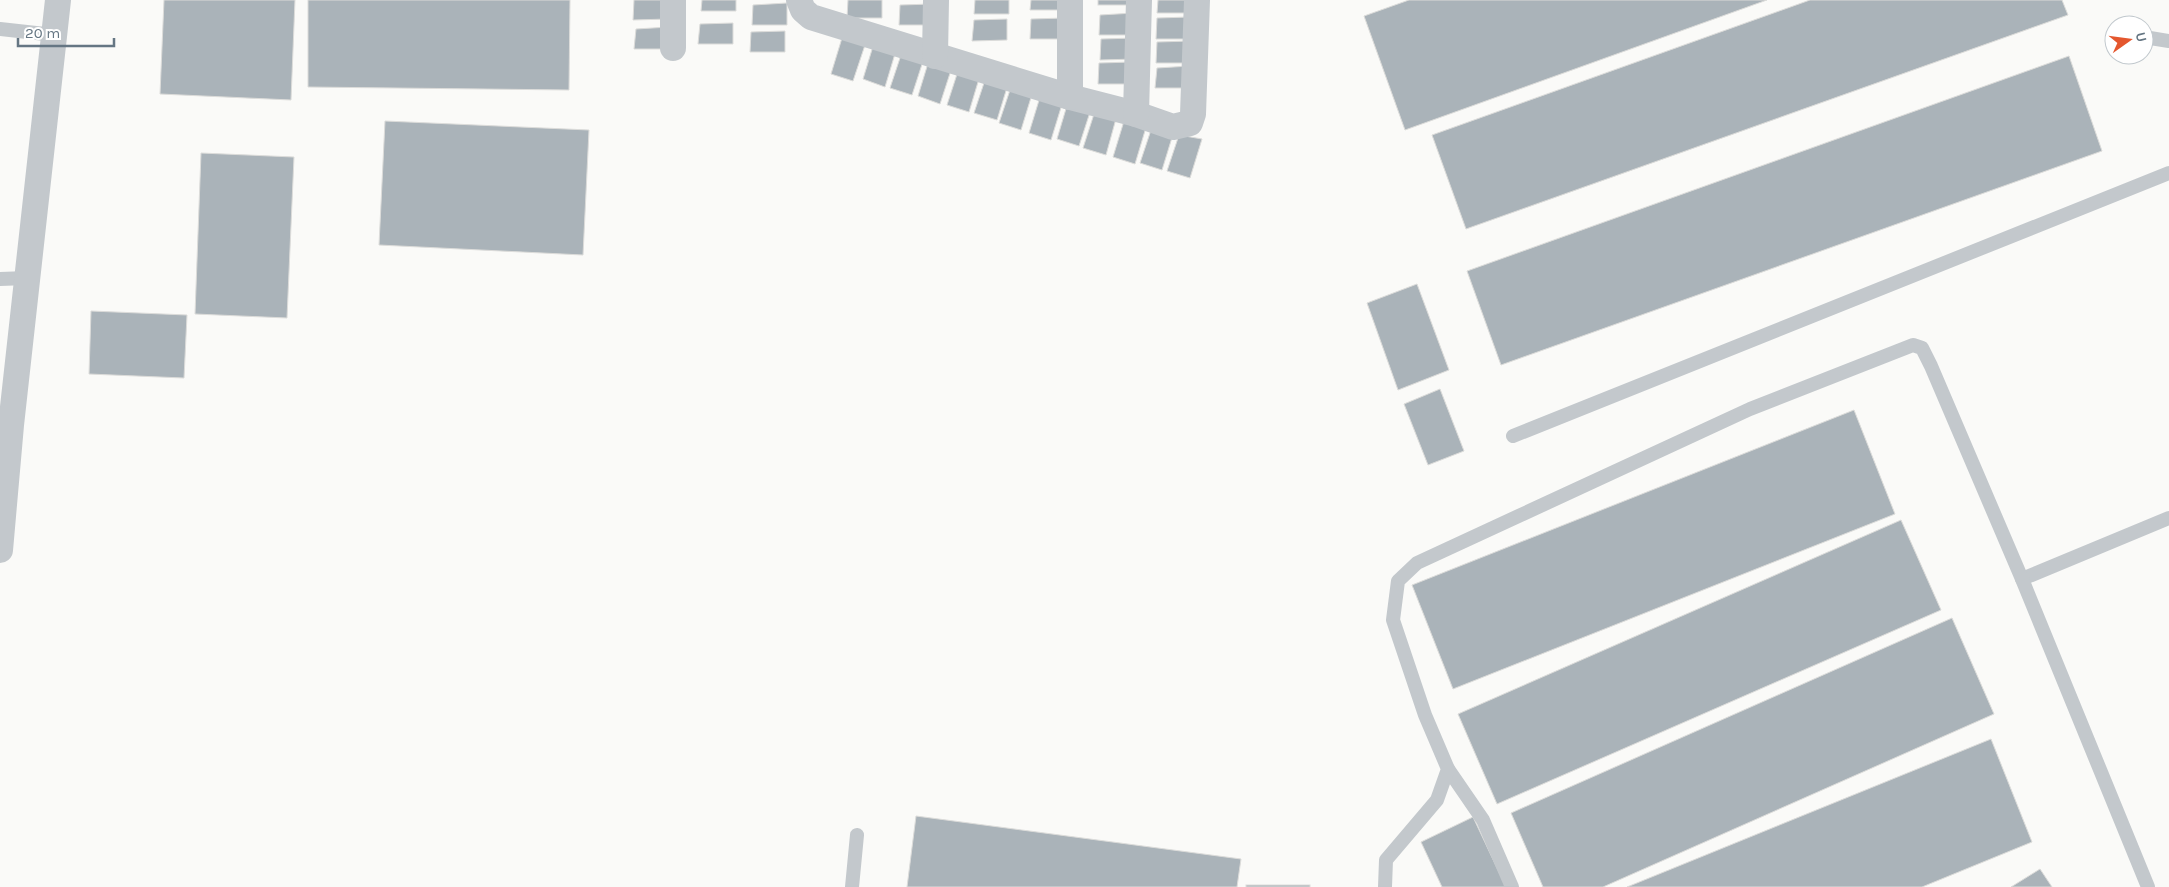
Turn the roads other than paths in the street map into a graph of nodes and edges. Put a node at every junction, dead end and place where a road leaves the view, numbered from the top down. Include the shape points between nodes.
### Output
1 (58, 0) edge
2 (673, 0) edge
3 (799, 0) edge
4 (936, 0) edge
5 (1070, 0) edge
6 (1139, 0) edge
7 (1197, 0) edge
8 (0, 29) edge
9 (54, 35) junction
10 (2154, 38) edge
11 (2169, 41) edge
12 (673, 48) dead end
13 (935, 56) junction
14 (1070, 97) junction
15 (1136, 114) junction
16 (2169, 173) edge
17 (27, 278) junction
18 (0, 279) edge
19 (5, 419) edge
20 (1513, 436) dead end
21 (2169, 518) edge
22 (0, 550) edge
23 (2022, 579) junction
24 (1448, 769) junction
25 (857, 835) dead end
26 (852, 887) edge
27 (1385, 887) edge
28 (1512, 887) edge
29 (2148, 887) edge

1 - 9 street
2 - 12 street
3 - 13 street via 811,17
4 - 13 street
5 - 14 street
6 - 15 street
7 - 15 street via 1190,123 1173,127
8 - 9 lane
9 - 17 street
10 - 11 lane
13 - 14 street
14 - 15 street
16 - 20 lane
17 - 18 lane
17 - 19 street
19 - 22 street
21 - 23 lane
23 - 24 lane via 1922,348 1906,346 1750,409 1417,563 1398,582 1393,620 1425,715
23 - 29 lane
24 - 27 lane via 1437,800 1386,860
24 - 28 lane via 1483,820
25 - 26 lane

